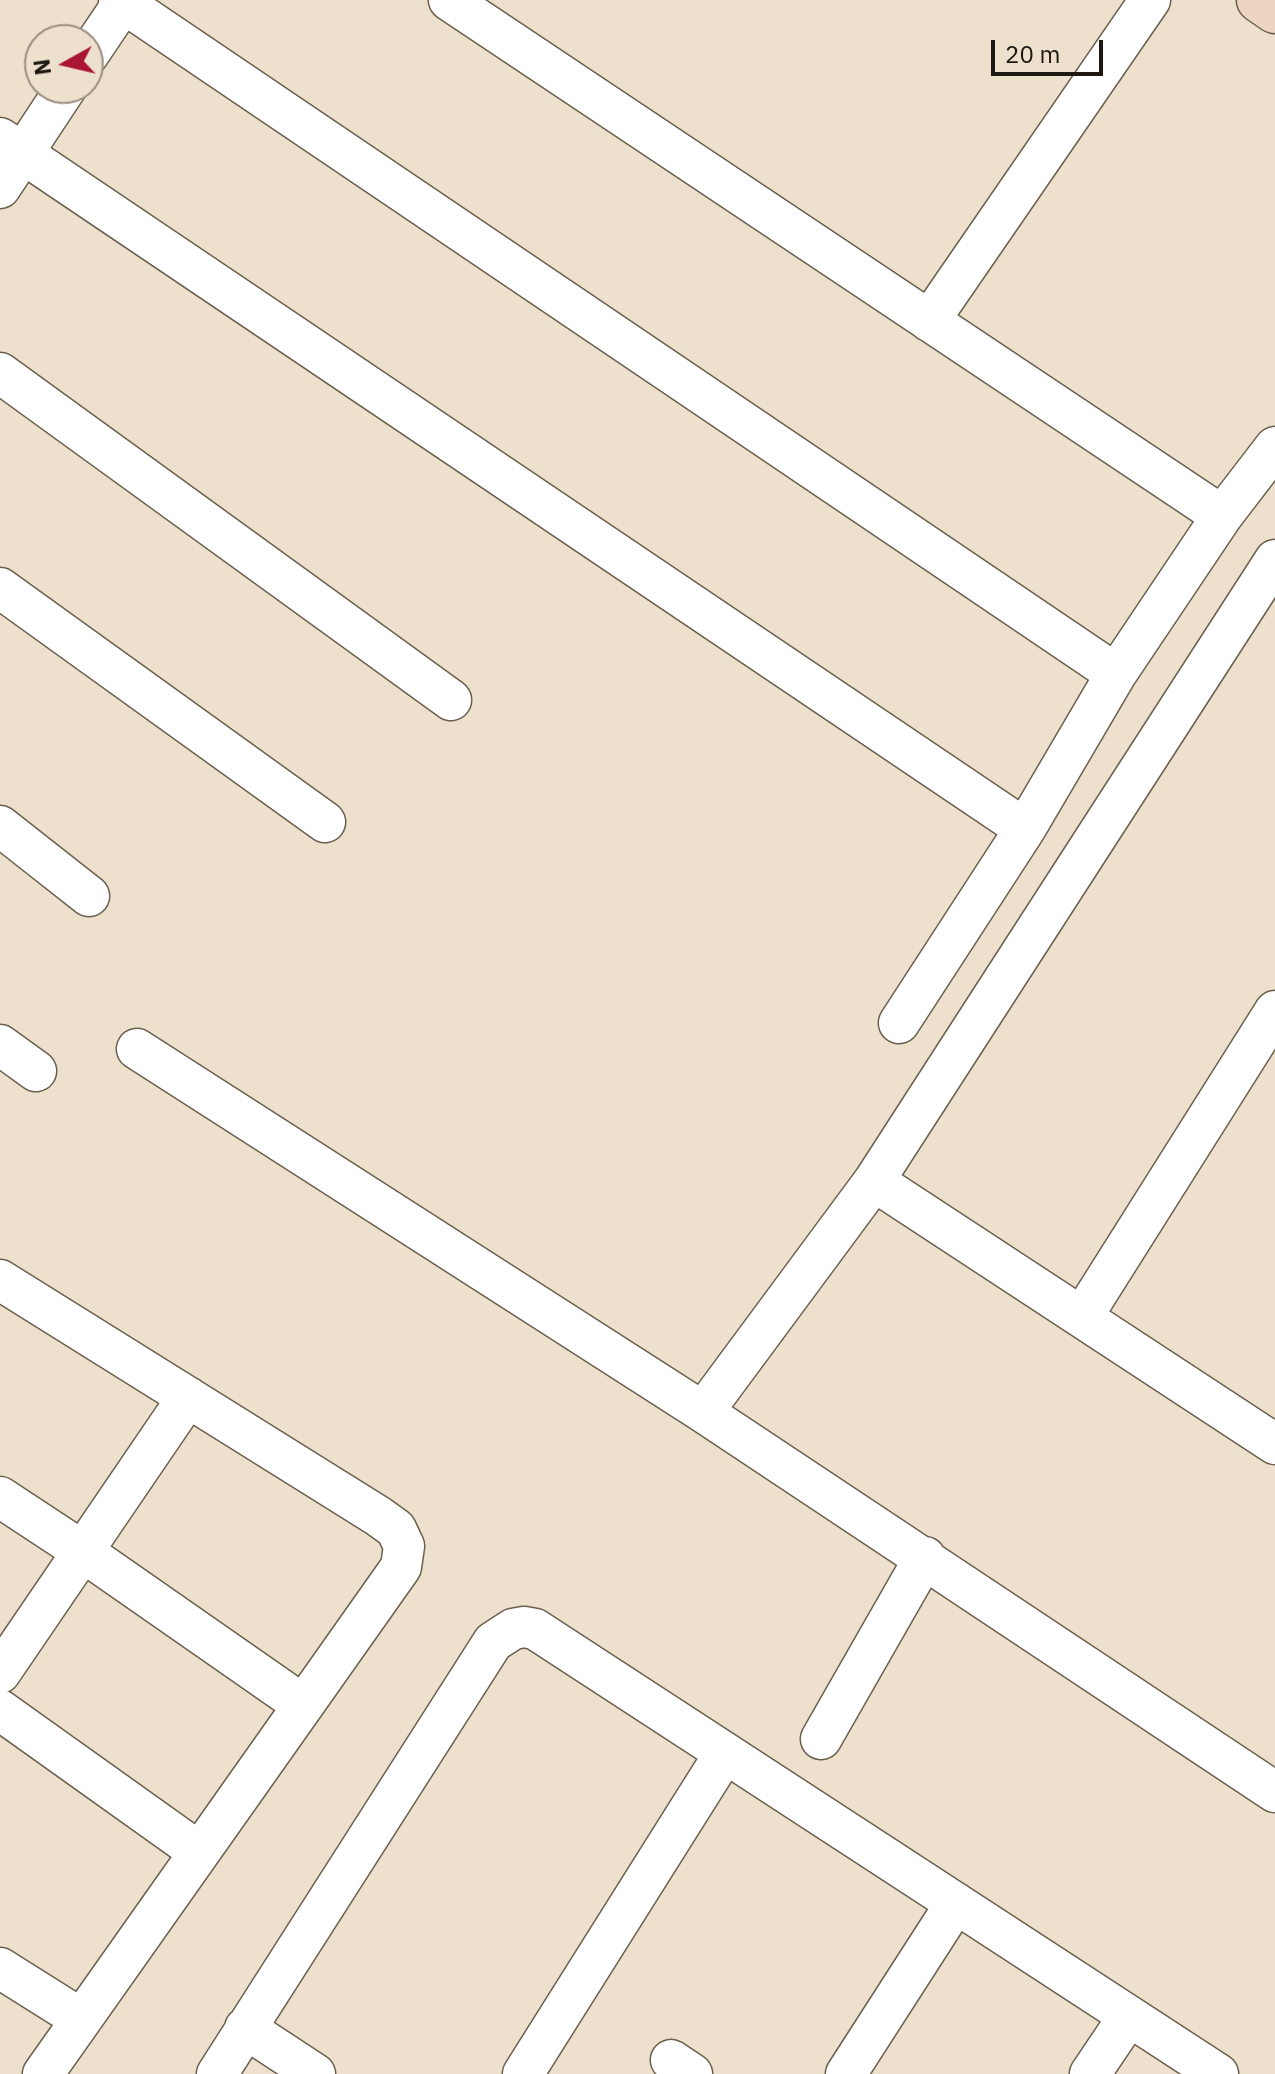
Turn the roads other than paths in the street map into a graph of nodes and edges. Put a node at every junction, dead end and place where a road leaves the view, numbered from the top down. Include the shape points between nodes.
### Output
1 (449, 0) edge
2 (1150, 0) edge
3 (1259, 0) edge
4 (122, 1) edge
5 (1275, 11) edge
6 (104, 30) edge
7 (51, 104) edge
8 (11, 146) edge
9 (0, 188) edge
10 (929, 321) junction
11 (0, 373) edge
12 (1275, 447) edge
13 (1222, 516) junction
14 (1275, 560) edge
15 (0, 588) edge
16 (1116, 674) junction
17 (451, 700) dead end
18 (325, 822) dead end
19 (0, 826) edge
20 (1025, 829) junction
21 (89, 896) dead end
22 (1275, 1011) edge
23 (899, 1023) dead end
24 (0, 1045) edge
25 (137, 1049) dead end
26 (36, 1071) dead end
27 (874, 1181) junction
28 (0, 1280) edge
29 (1082, 1317) junction
30 (188, 1397) junction
31 (703, 1412) junction
32 (1271, 1432) edge
33 (0, 1497) edge
34 (82, 1551) junction
35 (925, 1557) junction
36 (0, 1673) edge
37 (303, 1705) junction
38 (0, 1710) edge
39 (821, 1739) dead end
40 (725, 1753) junction
41 (1275, 1792) edge
42 (199, 1852) junction
43 (956, 1903) junction
44 (0, 1968) edge
45 (1129, 2016) junction
46 (81, 2019) junction
47 (245, 2028) junction
48 (43, 2074) edge
49 (217, 2074) edge
50 (315, 2074) edge
51 (523, 2074) edge
52 (846, 2074) edge
53 (1090, 2074) edge
54 (1218, 2074) edge

1 - 10 street
2 - 10 street
3 - 5 street
4 - 6 street
4 - 16 street
7 - 8 street
8 - 9 street
8 - 20 street
10 - 13 street
11 - 17 street
12 - 13 street
13 - 16 street
14 - 27 street
15 - 18 street
16 - 20 street
19 - 21 street
20 - 23 street
22 - 29 street
24 - 26 street
25 - 31 street
27 - 29 street
27 - 31 street
28 - 30 street
29 - 32 street
30 - 34 street
30 - 37 street via 378,1516 396,1529 404,1546 401,1567
31 - 35 street
33 - 34 street
34 - 36 street
34 - 37 street
35 - 39 street
35 - 41 street
37 - 42 street
38 - 42 street
40 - 43 street
40 - 47 street via 535,1629 503,1634
40 - 51 street
42 - 46 street
43 - 45 street
43 - 52 street
44 - 46 street
45 - 53 street
45 - 54 street
46 - 48 street
47 - 49 street
47 - 50 street

